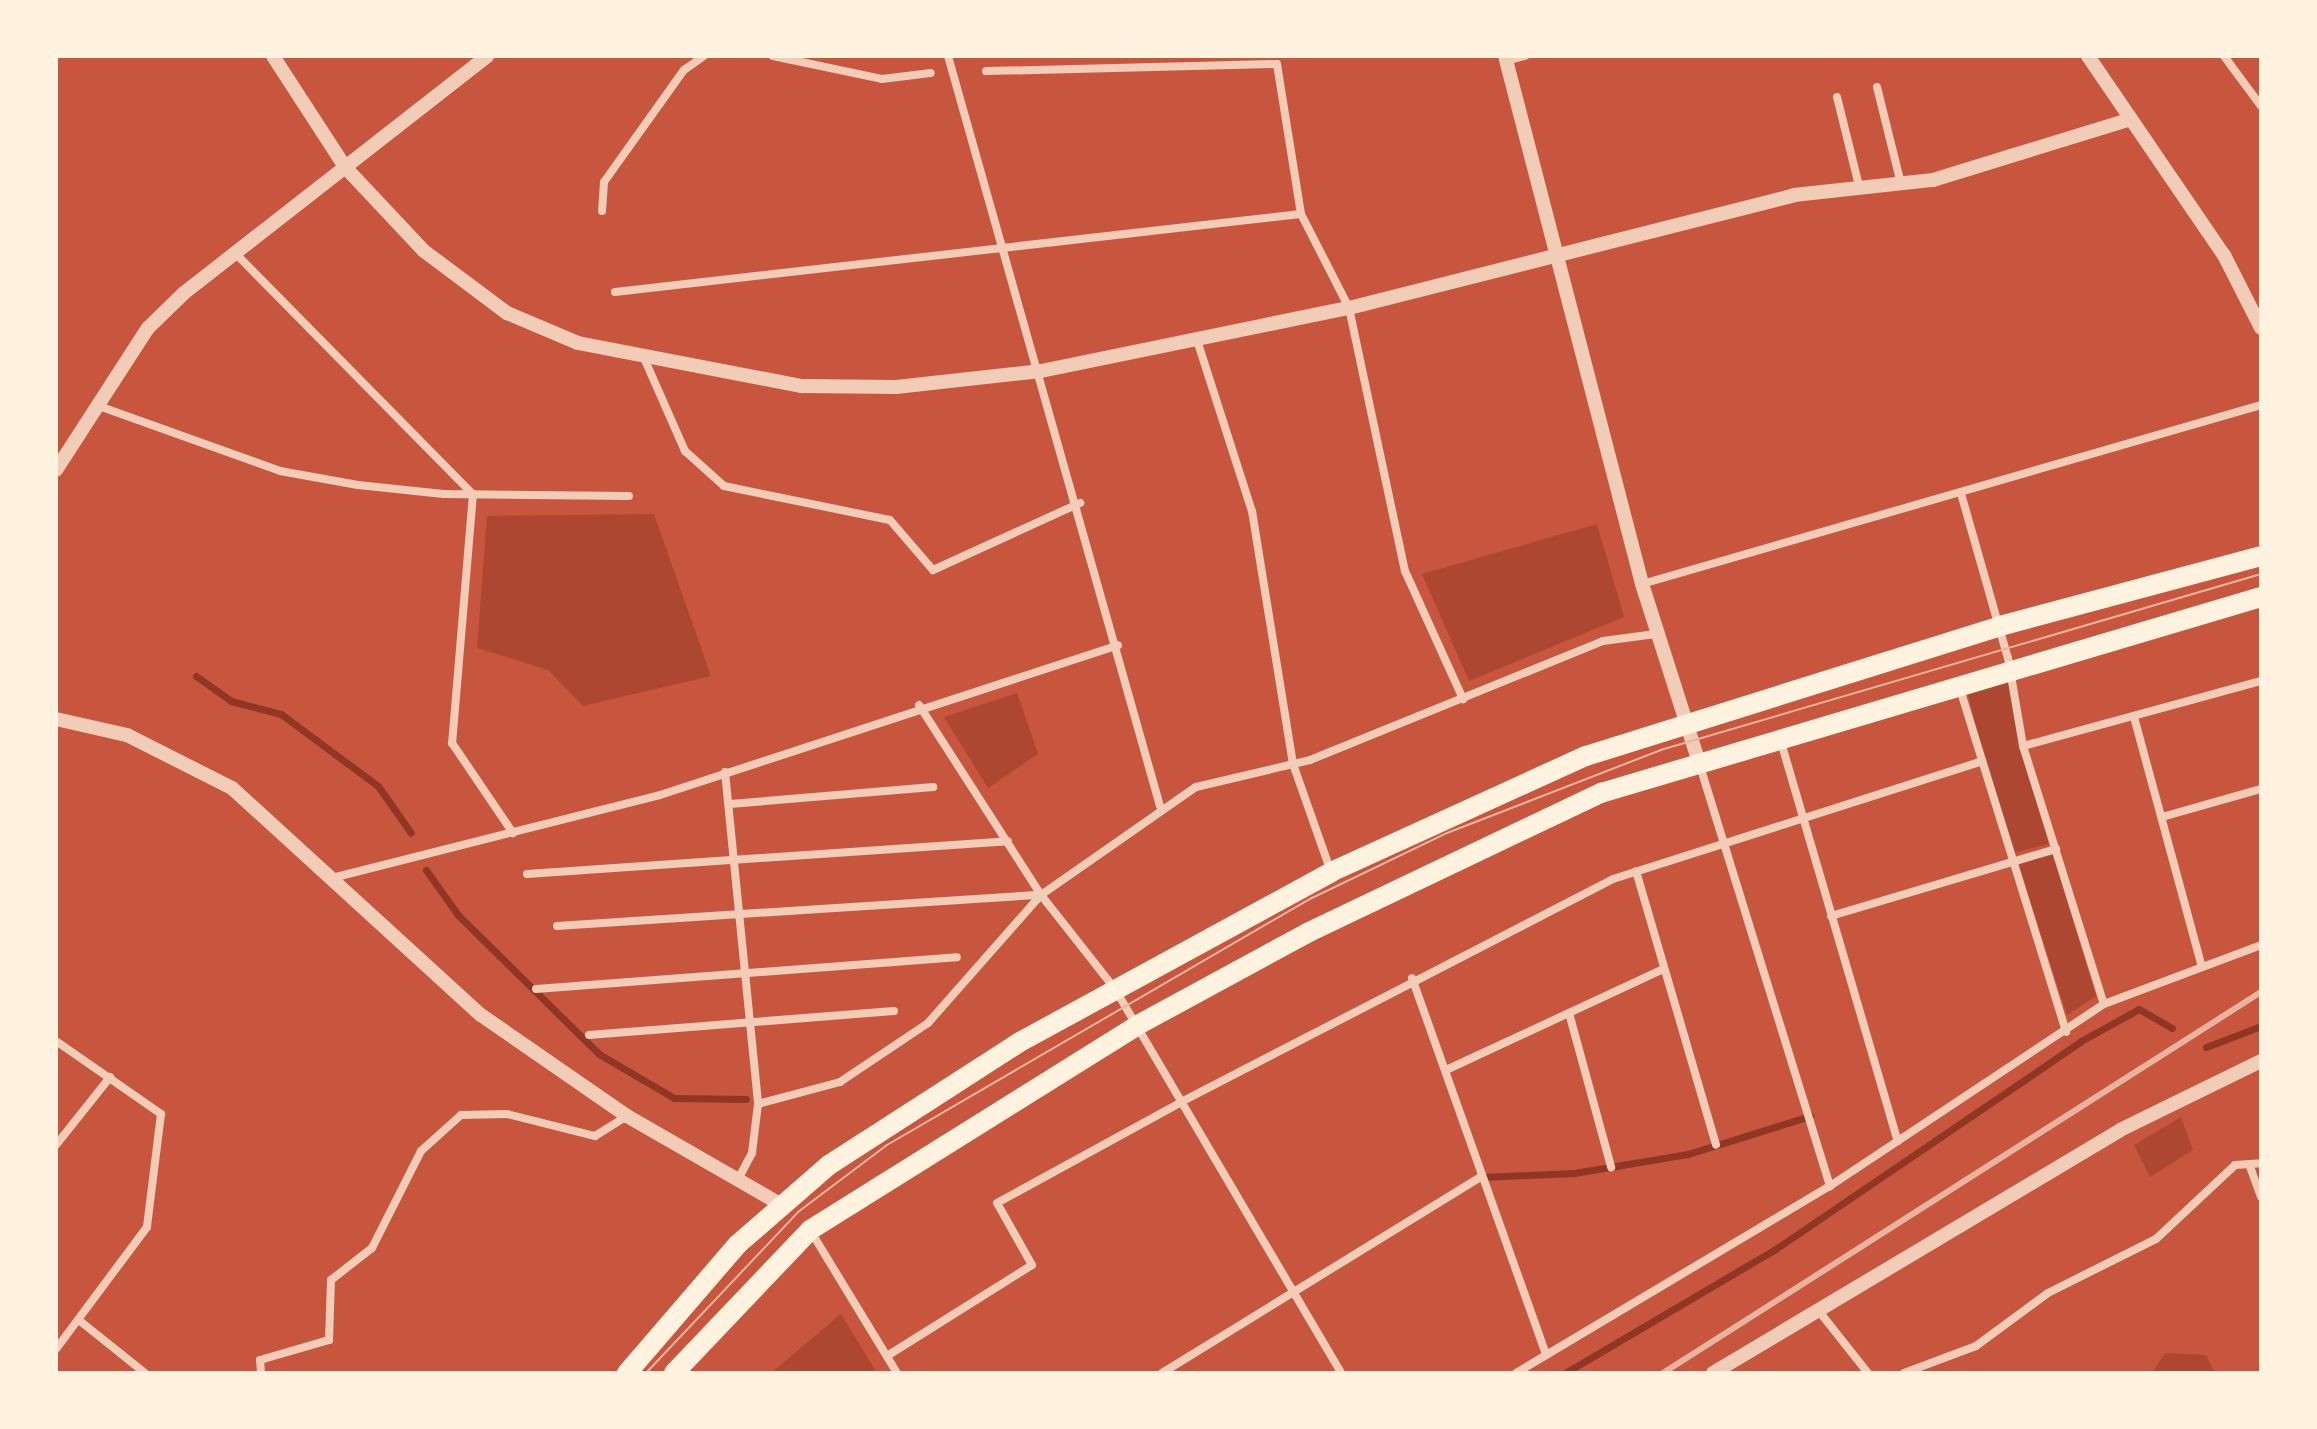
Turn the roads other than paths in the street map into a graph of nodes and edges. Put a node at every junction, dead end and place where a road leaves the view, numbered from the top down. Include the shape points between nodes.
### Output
1 (273, 56) edge
2 (487, 56) edge
3 (704, 56) edge
4 (773, 56) edge
5 (948, 56) edge
6 (1525, 56) edge
7 (2088, 56) edge
8 (2224, 56) edge
9 (1506, 58) edge
10 (986, 71) dead end
11 (931, 73) dead end
12 (1877, 87) dead end
13 (1837, 97) dead end
14 (2261, 106) edge
15 (2131, 119) junction
16 (345, 167) junction
17 (1902, 185) junction
18 (1859, 186) junction
19 (602, 211) dead end
20 (1301, 214) junction
21 (1003, 243) junction
22 (236, 254) junction
23 (1558, 258) junction
24 (615, 292) dead end
25 (2254, 304) edge
26 (1349, 308) junction
27 (2261, 328) edge
28 (1195, 336) junction
29 (644, 358) junction
30 (1041, 371) junction
31 (95, 405) junction
32 (2261, 405) edge
33 (56, 470) edge
34 (473, 494) junction
35 (629, 496) dead end
36 (1962, 497) junction
37 (1080, 503) junction
38 (2261, 556) edge
39 (1642, 584) junction
40 (2261, 597) edge
41 (2000, 626) junction
42 (1656, 634) junction
43 (1118, 645) junction
44 (2012, 675) junction
45 (2261, 681) edge
46 (1960, 689) junction
47 (1463, 699) junction
48 (919, 705) junction
49 (2134, 717) junction
50 (56, 719) edge
51 (1684, 724) junction
52 (1778, 735) junction
53 (2023, 746) junction
54 (1698, 760) junction
55 (1982, 761) junction
56 (1293, 764) junction
57 (725, 772) junction
58 (933, 787) dead end
59 (2261, 789) edge
60 (730, 804) junction
61 (1160, 806) junction
62 (1801, 815) junction
63 (2162, 817) junction
64 (513, 833) junction
65 (1728, 839) junction
66 (1008, 841) junction
67 (2056, 849) junction
68 (736, 859) junction
69 (2012, 860) junction
70 (1636, 871) junction
71 (1331, 872) junction
72 (527, 874) dead end
73 (336, 877) junction
74 (1041, 895) junction
75 (741, 914) junction
76 (1831, 916) junction
77 (557, 926) dead end
78 (2261, 945) edge
79 (957, 957) dead end
80 (2202, 967) junction
81 (1664, 969) junction
82 (746, 971) junction
83 (1412, 978) junction
84 (536, 989) dead end
85 (1115, 989) junction
86 (2104, 1004) junction
87 (894, 1011) dead end
88 (1569, 1013) junction
89 (751, 1025) junction
90 (1136, 1026) junction
91 (2066, 1032) junction
92 (589, 1035) dead end
93 (56, 1041) edge
94 (2261, 1061) edge
95 (1446, 1070) junction
96 (110, 1077) junction
97 (1183, 1101) junction
98 (758, 1104) junction
99 (627, 1116) junction
100 (1898, 1141) junction
101 (56, 1145) edge
102 (1716, 1145) dead end
103 (2261, 1163) edge
104 (2249, 1164) junction
105 (1611, 1167) dead end
106 (1481, 1177) junction
107 (737, 1181) junction
108 (1830, 1186) junction
109 (2261, 1197) edge
110 (780, 1204) junction
111 (810, 1230) junction
112 (1294, 1289) junction
113 (1818, 1310) junction
114 (80, 1321) junction
115 (56, 1349) edge
116 (1546, 1355) junction
117 (887, 1356) junction
118 (145, 1373) edge
119 (261, 1373) edge
120 (627, 1373) edge
121 (674, 1373) edge
122 (897, 1373) edge
123 (1162, 1373) edge
124 (1341, 1373) edge
125 (1516, 1373) edge
126 (1713, 1373) edge
127 (1868, 1373) edge
128 (1904, 1373) edge

1 - 16 street
2 - 16 street
3 - 19 street via 684,70 604,182
4 - 11 street via 882,79
5 - 21 street
6 - 9 street
7 - 15 street
8 - 14 street
9 - 23 street
10 - 20 street via 1277,64
12 - 17 street
13 - 18 street
15 - 17 street via 2047,150
15 - 25 street
16 - 22 street
16 - 29 street via 424,251 507,313 578,343
17 - 18 street
18 - 23 street via 1794,195
20 - 21 street
20 - 26 street
21 - 24 street
21 - 30 street
22 - 31 street via 148,328
22 - 34 street
23 - 26 street
23 - 39 street
25 - 27 street
26 - 28 street
26 - 47 street via 1405,571
28 - 30 street
28 - 56 street via 1252,511
29 - 30 street via 802,386 896,387
29 - 37 street via 685,451 724,486 890,520 933,570
30 - 37 street
31 - 33 street
31 - 34 street via 280,471
32 - 36 street
34 - 35 street
34 - 64 street via 452,743
36 - 39 street
36 - 41 street
37 - 43 street
38 - 41 highway
39 - 42 street
40 - 44 highway
41 - 44 street
41 - 51 highway
42 - 47 street via 1603,641
42 - 51 street
43 - 48 street
43 - 61 street
44 - 46 highway
44 - 53 street
45 - 49 street
46 - 52 highway
46 - 55 street
47 - 56 street
48 - 57 street
48 - 66 street
49 - 53 street
49 - 63 street
50 - 73 street via 127,735 198,768
51 - 54 street
51 - 71 highway via 1586,756
52 - 54 highway
52 - 62 street
53 - 67 street
54 - 65 street
54 - 90 highway via 1504,837
55 - 62 street
55 - 69 street
56 - 61 street via 1196,787
56 - 71 street
57 - 60 street
57 - 64 street
58 - 60 street
59 - 63 street
60 - 68 street
61 - 74 street
62 - 65 street
62 - 76 street
63 - 80 street
64 - 73 street
65 - 70 street
65 - 108 street
66 - 68 street
66 - 74 street
67 - 69 street
67 - 86 street
68 - 72 street
68 - 75 street
69 - 76 street
69 - 91 street
70 - 81 street
70 - 83 street
71 - 85 highway
73 - 99 street via 481,1015
74 - 75 street
74 - 85 street
74 - 98 street via 928,1023 840,1082
75 - 77 street
75 - 82 street
76 - 100 street
78 - 80 street
79 - 82 street
80 - 86 street
81 - 88 street
81 - 102 street
82 - 84 street
82 - 89 street
83 - 95 street
83 - 97 street
85 - 90 street
85 - 110 highway via 883,1128
86 - 91 street
87 - 89 street
88 - 95 street
88 - 105 street
89 - 92 street
89 - 98 street
90 - 97 street
90 - 111 highway
91 - 100 street
93 - 96 street
94 - 113 street via 2120,1130
95 - 106 street
96 - 101 street
96 - 114 street via 161,1114 147,1227
97 - 112 street
97 - 117 street via 997,1203 1032,1265
98 - 107 street via 752,1153
99 - 107 street
99 - 119 street via 595,1136 507,1114 461,1115 421,1151 372,1248 331,1280 329,1340 260,1360
100 - 108 street
103 - 104 street
104 - 109 street
104 - 128 street via 2235,1165 2156,1239 2113,1265 2048,1293 1976,1346
106 - 112 street
106 - 116 street
107 - 110 street
108 - 116 street
110 - 120 highway
111 - 117 street
111 - 121 highway
112 - 123 street
112 - 124 street
113 - 126 street
113 - 127 street
114 - 115 street
114 - 118 street
116 - 125 street
117 - 122 street

